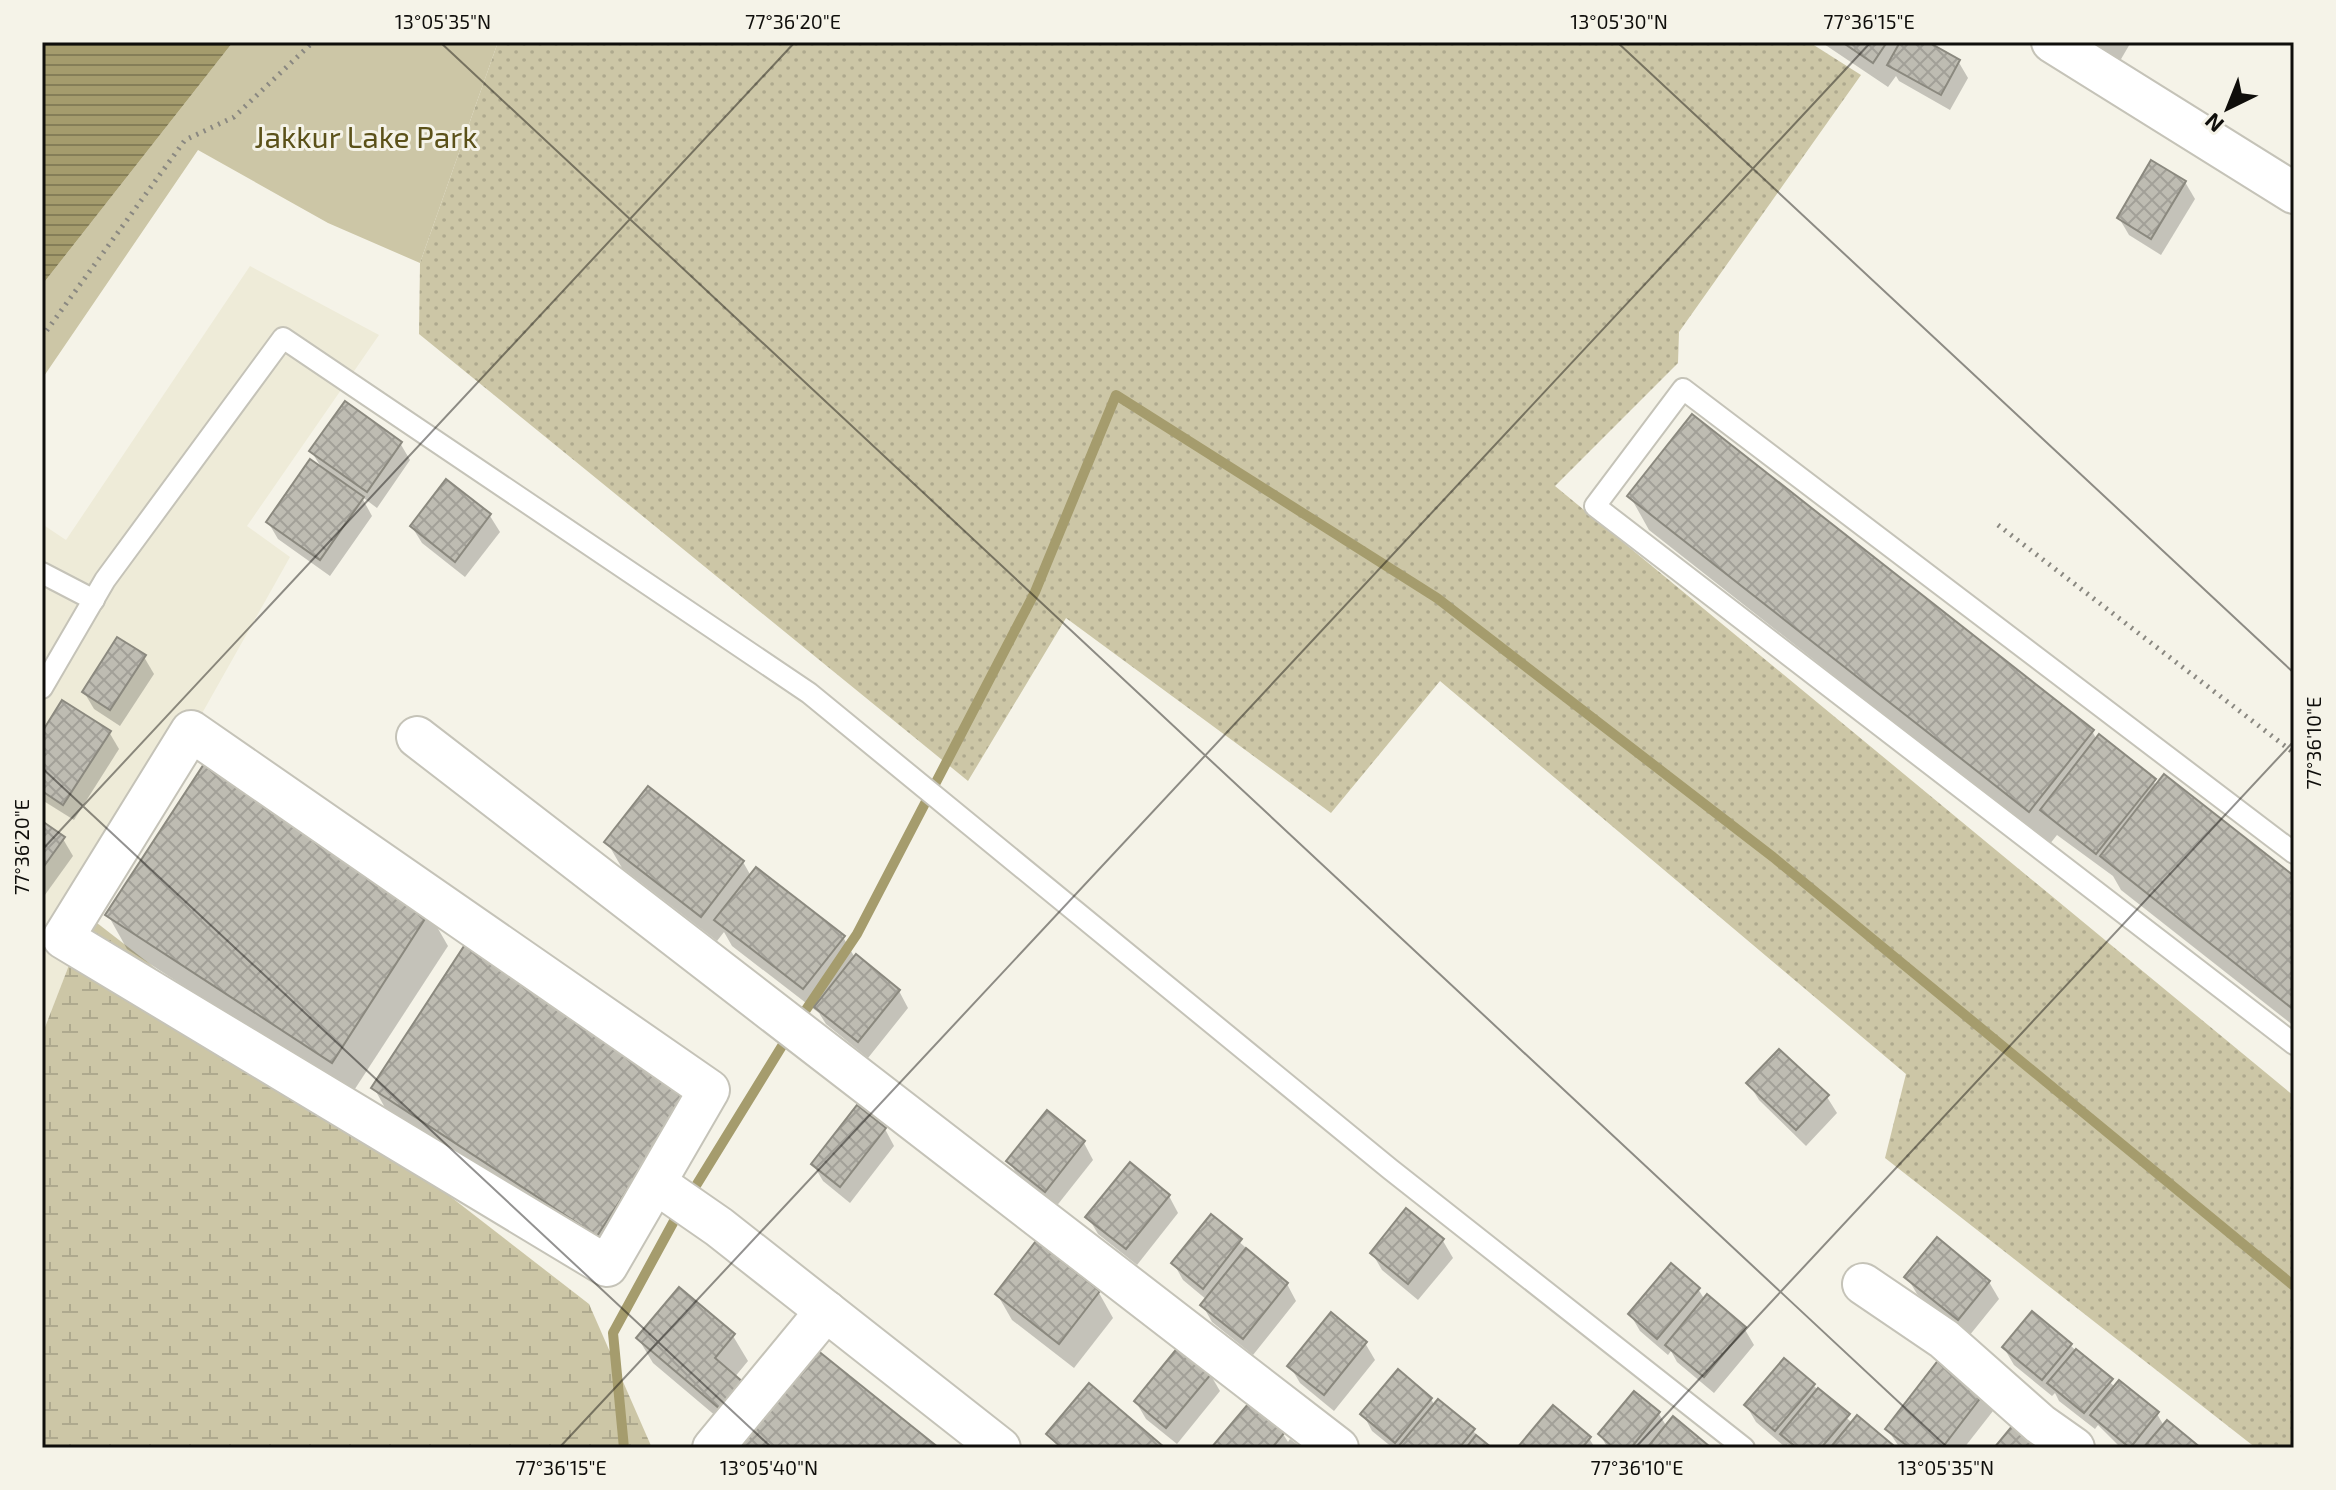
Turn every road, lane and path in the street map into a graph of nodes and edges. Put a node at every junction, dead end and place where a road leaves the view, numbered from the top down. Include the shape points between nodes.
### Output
1 (313, 42) edge
2 (2052, 42) edge
3 (2294, 193) edge
4 (42, 337) edge
5 (1998, 525) dead end
6 (42, 573) edge
7 (94, 600) junction
8 (42, 688) edge
9 (417, 737) dead end
10 (2294, 753) edge
11 (2294, 853) edge
12 (2294, 1044) edge
13 (661, 1187) junction
14 (1863, 1284) dead end
15 (826, 1311) junction
16 (713, 1448) edge
17 (1000, 1448) edge
18 (1338, 1448) edge
19 (1744, 1448) edge
20 (2074, 1448) edge

1 - 4 path via 234,117 185,140
2 - 3 street
5 - 10 path
6 - 7 lane
7 - 8 lane
7 - 19 lane via 283,338 809,693 1390,1169
9 - 18 street
11 - 12 lane via 1683,389 1595,506
13 - 13 street via 709,1090 191,731 63,938 607,1266
13 - 15 street
14 - 20 street via 1944,1339
15 - 16 street
15 - 17 street

